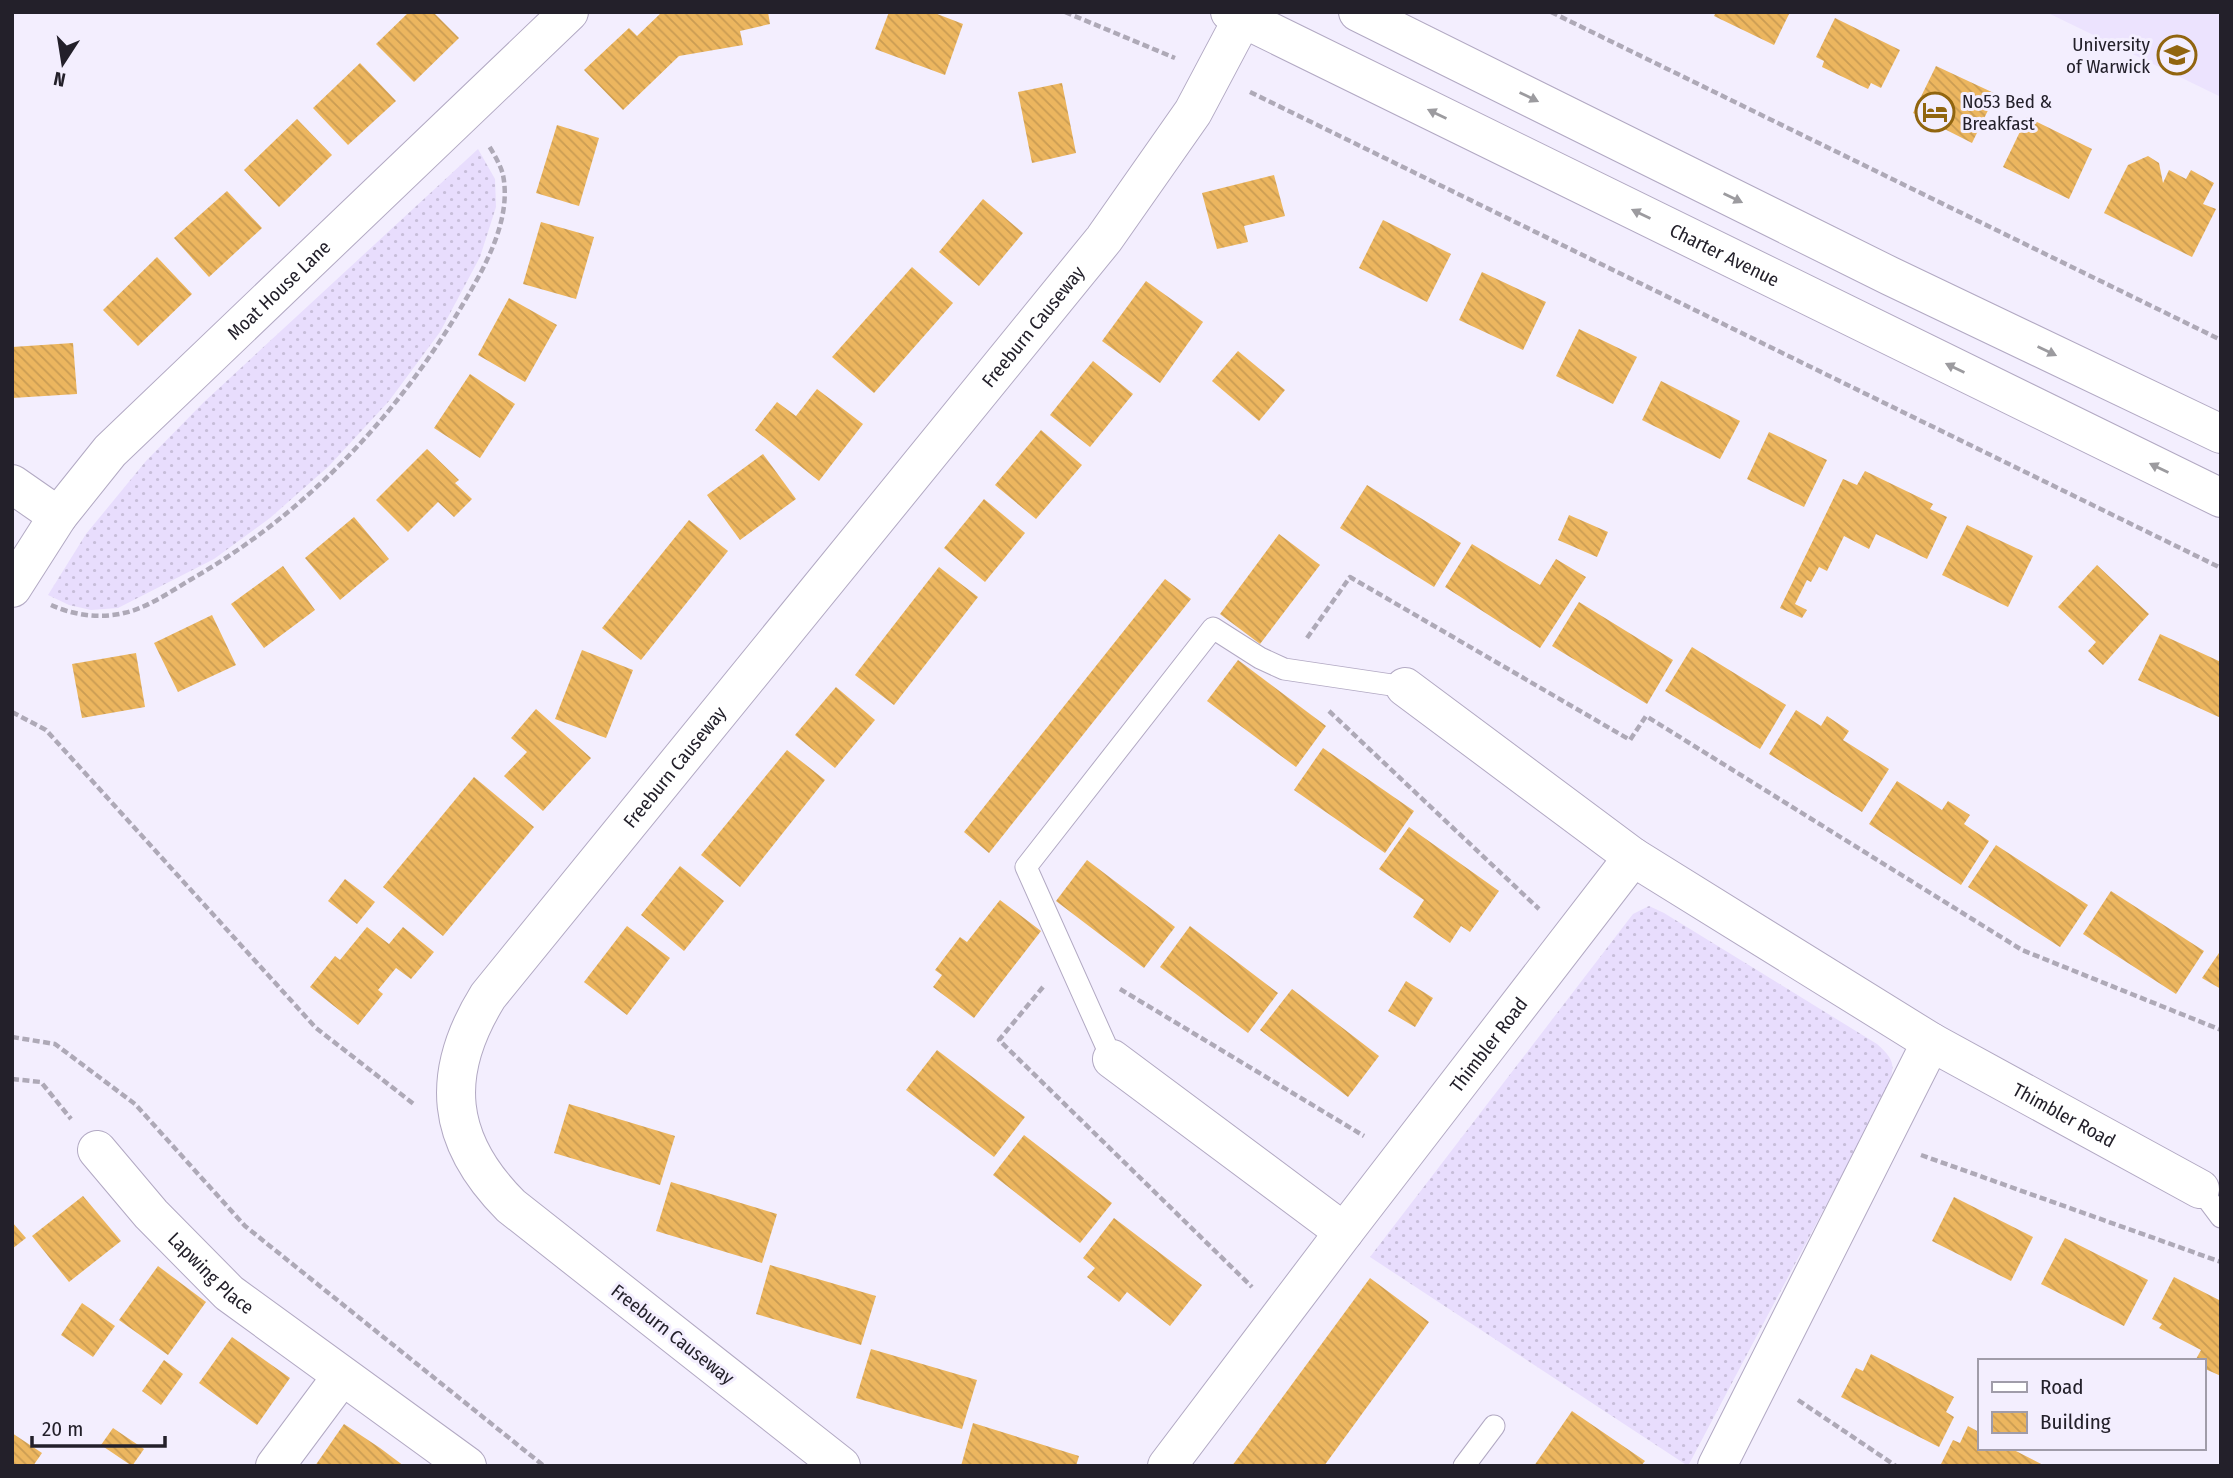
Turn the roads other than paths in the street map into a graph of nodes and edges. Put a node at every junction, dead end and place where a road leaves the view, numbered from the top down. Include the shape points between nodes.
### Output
1 (569, 12) edge
2 (1358, 12) edge
3 (1240, 14) edge
4 (2221, 434) edge
5 (12, 484) edge
6 (2221, 498) edge
7 (58, 516) junction
8 (14, 585) edge
9 (1405, 687) joint
10 (1633, 857) junction
11 (1931, 1042) junction
12 (1112, 1059) joint
13 (97, 1150) road end
14 (2210, 1203) edge
15 (1344, 1232) junction
16 (342, 1377) junction
17 (1493, 1426) dead end
18 (1721, 1465) edge
19 (275, 1466) edge
20 (467, 1466) edge
21 (841, 1466) edge
22 (1167, 1466) edge
23 (1464, 1466) edge

1 - 7 street, Moat House Lane via 110,452
2 -> 4 street
6 -> 3 street, Charter Avenue
3 - 21 street, Freeburn Causeway via 1215,75 1193,112 1073,280 488,996 468,1033 458,1073 458,1112 467,1145 482,1174 511,1206
5 - 7 street
7 - 8 street, Moat House Lane
9 - 10 street, Thimbler Road
9 - 12 lane via 1284,669 1213,628 1027,867
10 - 11 street, Thimbler Road
10 - 15 street, Thimbler Road
11 - 14 street, Thimbler Road
11 - 18 street
12 - 15 street
13 - 16 street, Lapwing Place via 151,1214 229,1293
15 - 22 street, Thimbler Road
16 - 19 street
16 - 20 street, Lapwing Place
17 - 23 lane

